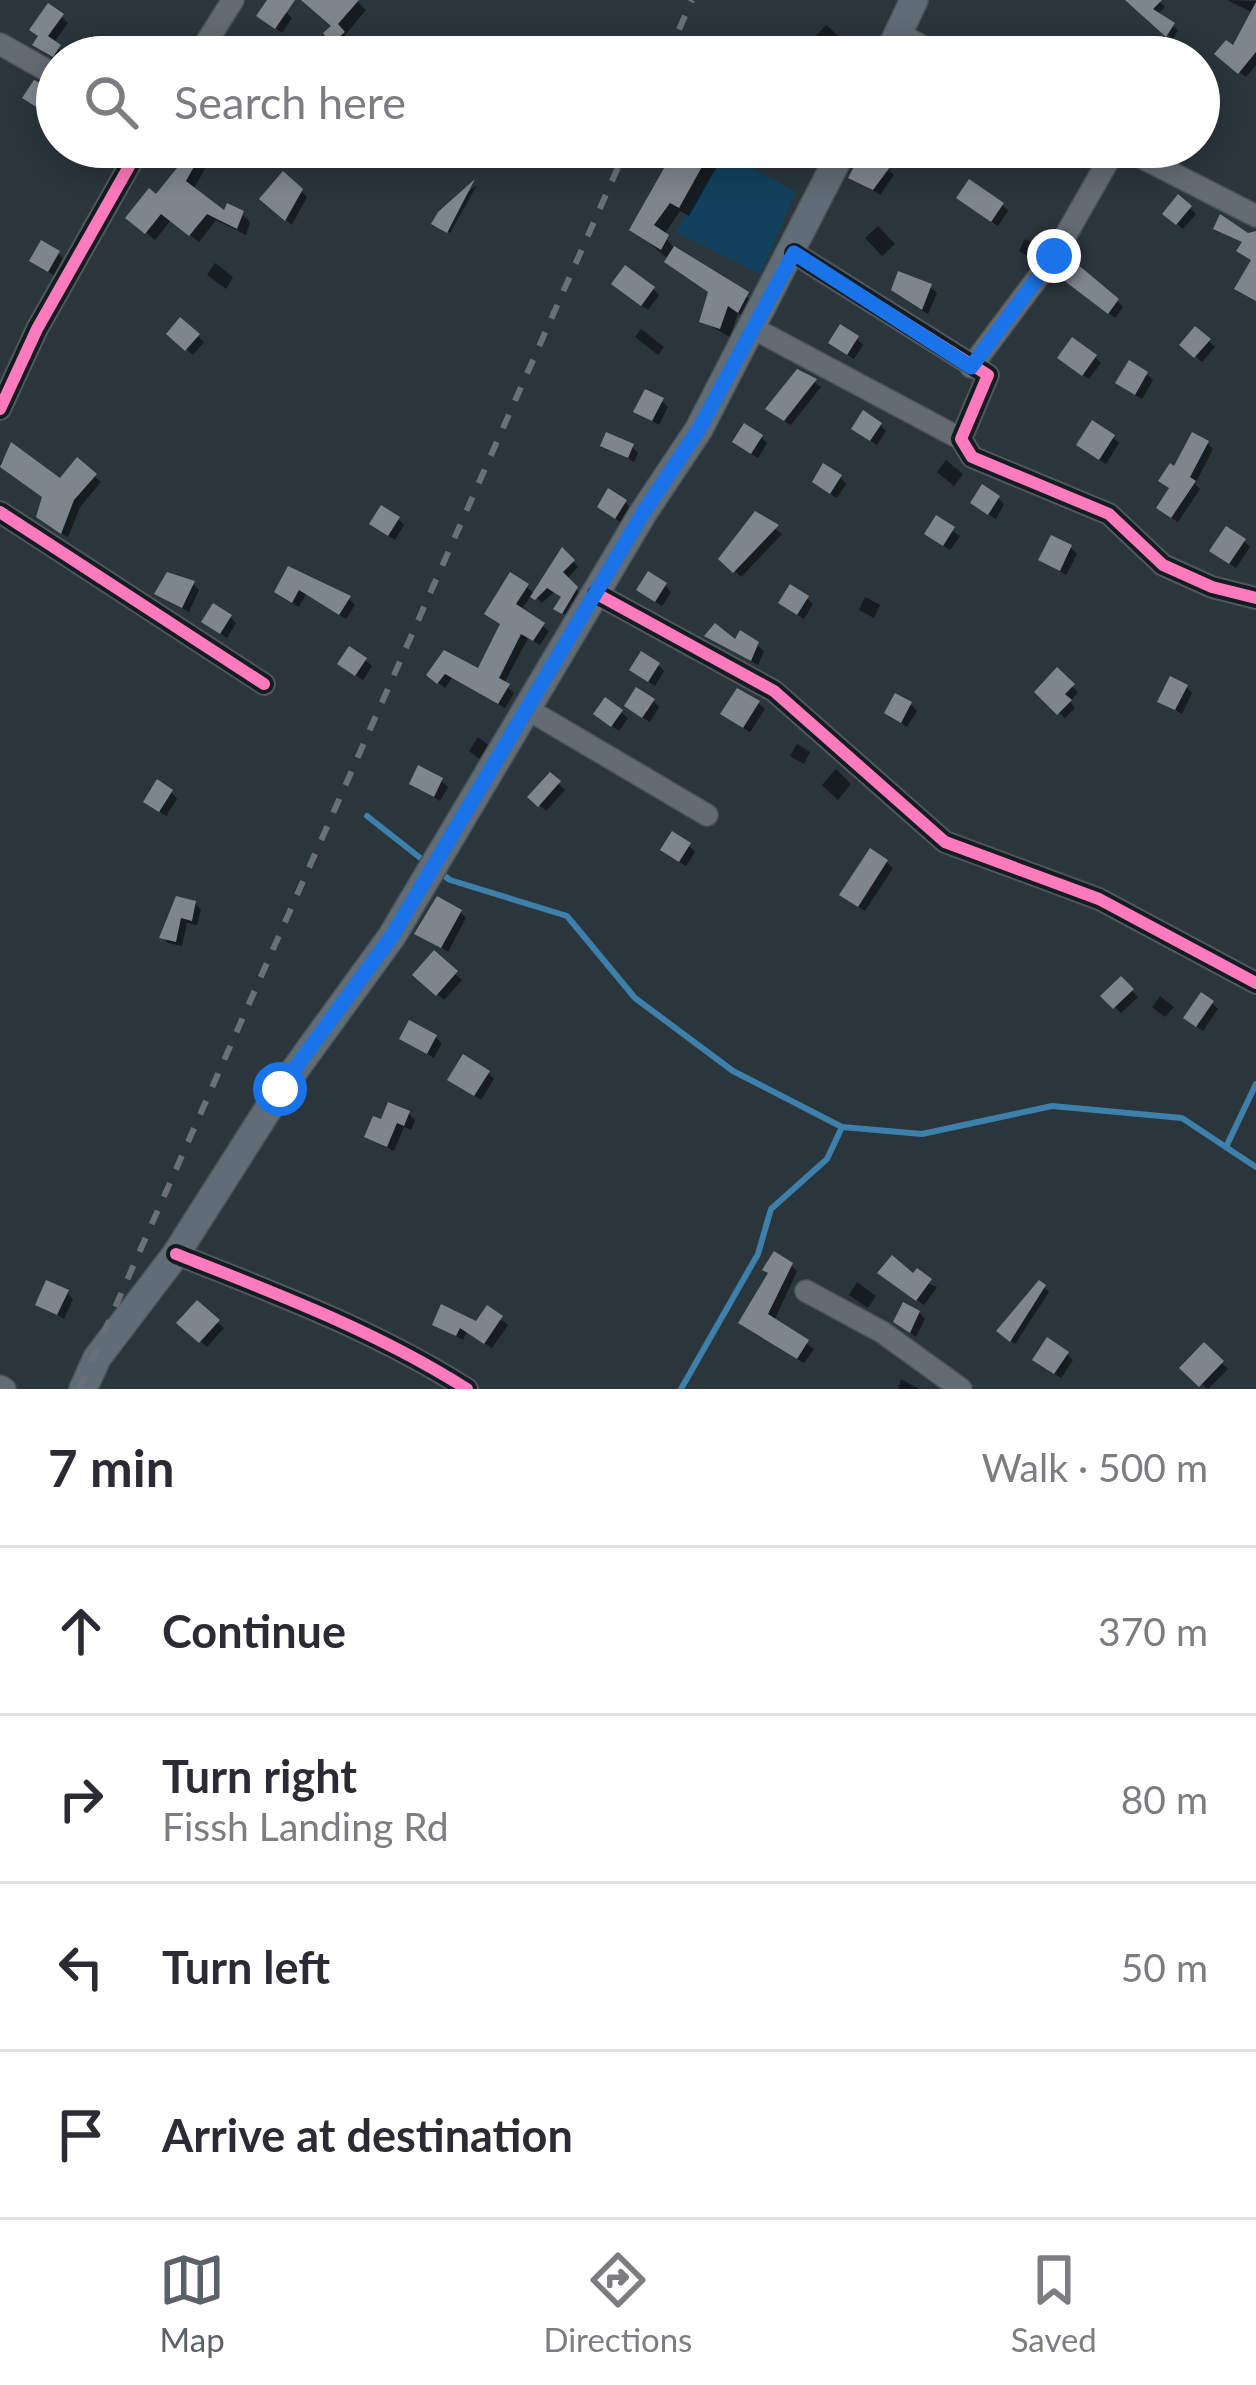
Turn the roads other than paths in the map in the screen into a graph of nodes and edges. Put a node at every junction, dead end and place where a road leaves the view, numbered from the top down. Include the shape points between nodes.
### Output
1 (233, 0) edge
2 (914, 0) edge
3 (210, 36) edge
4 (897, 36) edge
5 (0, 44) edge
6 (36, 64) edge
7 (128, 168) edge
8 (834, 168) edge
9 (1106, 168) edge
10 (1160, 168) edge
11 (1256, 216) edge
12 (794, 253) junction
13 (753, 328) junction
14 (971, 367) junction
15 (0, 409) edge
16 (961, 440) junction
17 (0, 512) edge
18 (597, 594) junction
19 (1256, 598) edge
20 (264, 684) dead end
21 (529, 710) junction
22 (707, 814) dead end
23 (1256, 983) edge
24 (176, 1254) junction
25 (806, 1291) dead end
26 (434, 1379) edge
27 (83, 1389) edge
28 (466, 1389) edge
29 (961, 1389) edge

1 - 3 street
2 - 4 main road
5 - 6 street
7 - 15 street
8 - 12 main road
9 - 14 street via 1054,256
10 - 11 street
12 - 13 main road
12 - 14 street
13 - 16 street
13 - 18 main road
14 - 16 street via 988,375
16 - 19 street via 977,460 1109,514 1163,565
17 - 20 street
18 - 21 main road
18 - 23 street via 774,691 945,842 1100,898
21 - 22 street
21 - 24 main road via 392,936 280,1089
24 - 26 street via 300,1303
24 - 27 main road via 97,1358
25 - 29 street
26 - 28 street

